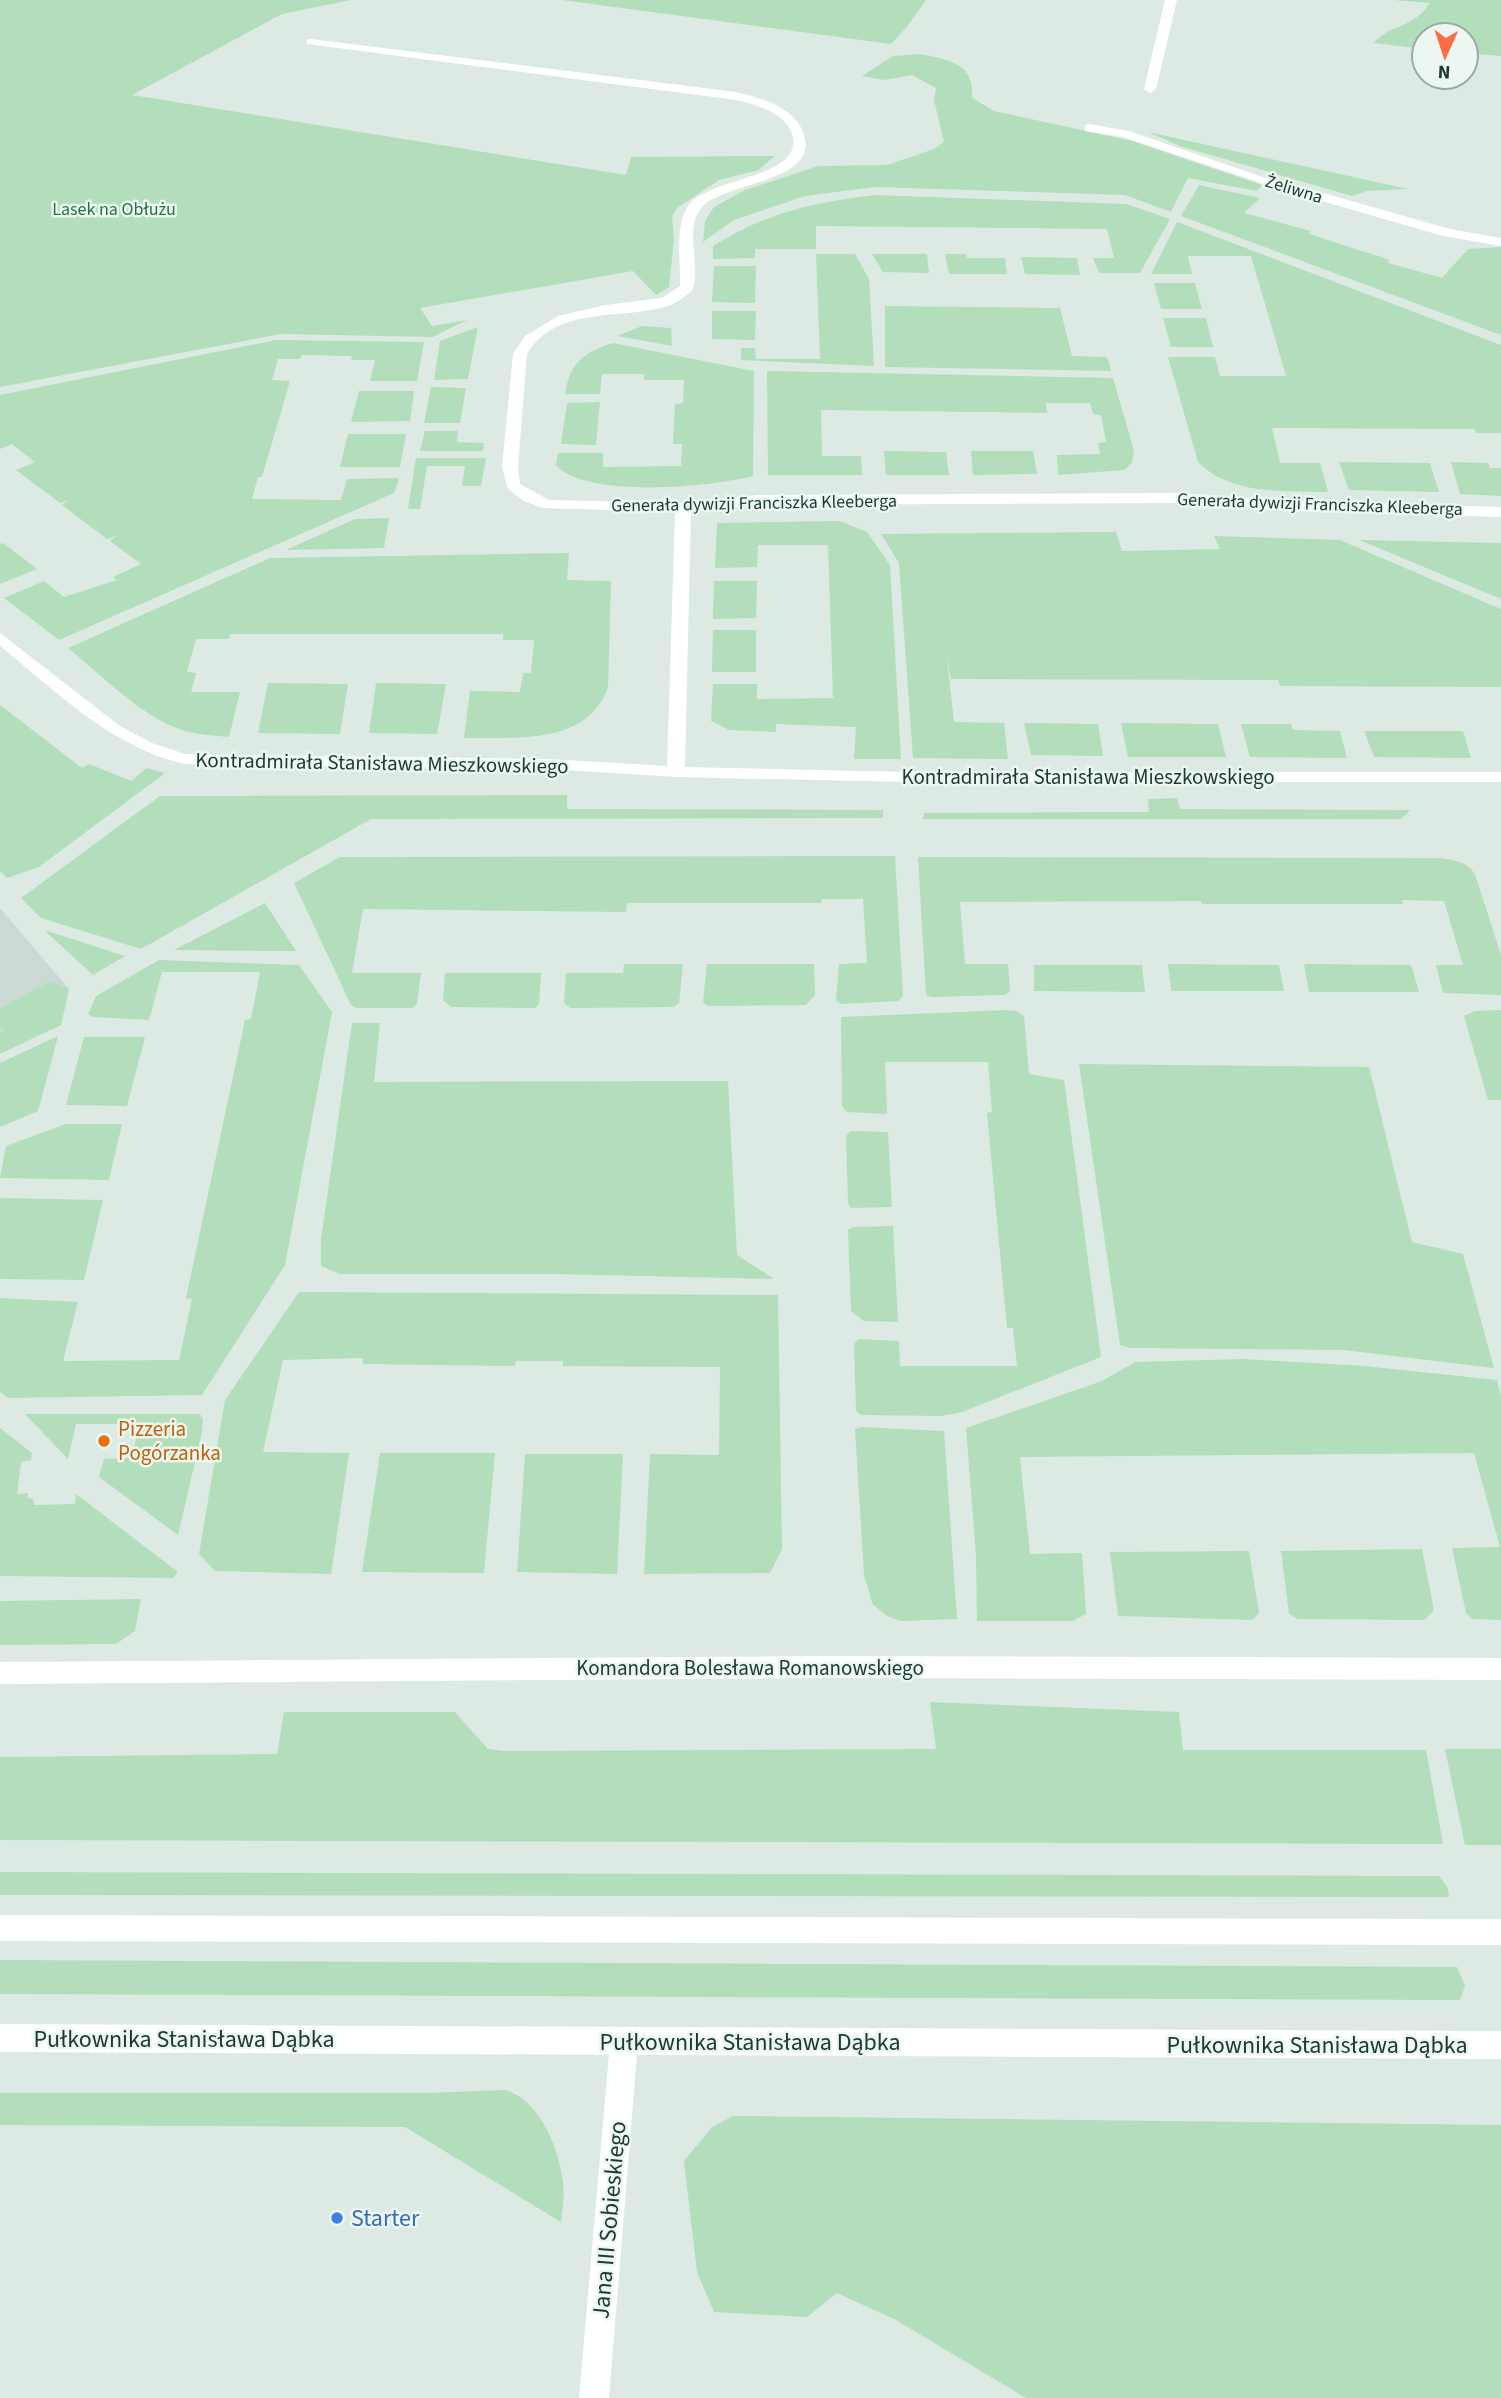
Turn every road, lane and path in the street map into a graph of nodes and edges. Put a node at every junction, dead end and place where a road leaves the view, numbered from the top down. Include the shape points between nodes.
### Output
1 (1171, 0) edge
2 (311, 42) dead end
3 (1150, 89) dead end
4 (1089, 128) dead end
5 (1501, 242) edge
6 (683, 508) junction
7 (1501, 512) edge
8 (2, 642) edge
9 (676, 772) junction
10 (1501, 777) edge
11 (1501, 1669) edge
12 (0, 1673) edge
13 (0, 1928) edge
14 (1501, 1932) edge
15 (0, 2038) edge
16 (624, 2042) junction
17 (1501, 2045) edge
18 (594, 2398) edge

1 - 3 street
2 - 6 street, Generała dywizji Franciszka Kleeberga via 736,96 769,107 793,124 800,144 798,155 788,166 706,195 694,206 687,288 678,297 559,320 539,328 524,342 520,354 510,467 513,486 547,505
4 - 5 street, Żeliwna via 1125,134 1423,226
6 - 7 street, Generała dywizji Franciszka Kleeberga via 758,500 1180,498
6 - 9 street
8 - 9 street, Kontradmirała Stanisława Mieszkowskiego via 114,730 184,759 548,764
9 - 10 street, Kontradmirała Stanisława Mieszkowskiego via 909,777
11 - 12 street, Komandora Bolesława Romanowskiego via 820,1667
13 - 14 street
15 - 16 street, Pułkownika Stanisława Dąbka
16 - 17 street, Pułkownika Stanisława Dąbka
16 - 18 street, Jana III Sobieskiego

